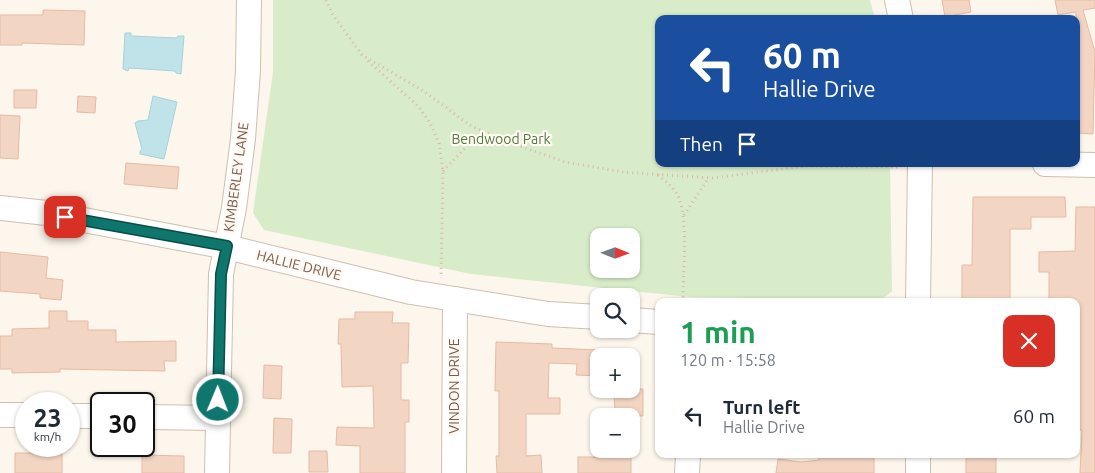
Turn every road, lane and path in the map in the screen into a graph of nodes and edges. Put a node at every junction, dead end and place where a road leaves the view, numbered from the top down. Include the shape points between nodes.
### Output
1 (249, 0) edge
2 (326, 0) edge
3 (897, 0) edge
4 (900, 15) edge
5 (362, 55) junction
6 (492, 135) junction
7 (1080, 165) edge
8 (1095, 165) edge
9 (799, 167) edge
10 (920, 167) edge
11 (443, 171) junction
12 (658, 175) junction
13 (708, 178) junction
14 (0, 208) edge
15 (683, 216) junction
16 (227, 246) junction
17 (448, 298) junction
18 (683, 298) edge
19 (918, 298) edge
20 (590, 316) edge
21 (640, 321) edge
22 (655, 322) edge
23 (0, 415) edge
24 (15, 415) edge
25 (155, 417) edge
26 (218, 418) junction
27 (688, 458) edge
28 (918, 458) edge
29 (217, 473) edge
30 (454, 473) edge
31 (687, 473) edge
32 (918, 473) edge

1 - 16 street, KIMBERLEY LANE via 243,139
2 - 5 path
3 - 4 street
5 - 6 path via 425,92 471,126
5 - 11 path via 419,107 440,143
6 - 11 path via 471,142
6 - 12 path via 566,162
7 - 8 street
9 - 13 path
10 - 19 street
11 - 17 path
12 - 13 path
12 - 15 path via 678,196
13 - 15 path
14 - 16 street, HALLIE DRIVE via 47,213
15 - 18 path
16 - 17 street, HALLIE DRIVE via 411,292
16 - 26 street, KIMBERLEY LANE via 221,274
17 - 20 street, HALLIE DRIVE via 548,314
17 - 30 street, VINDON DRIVE
21 - 22 street
23 - 24 street
25 - 26 street
26 - 29 street, KIMBERLEY LANE
27 - 31 street
28 - 32 street

